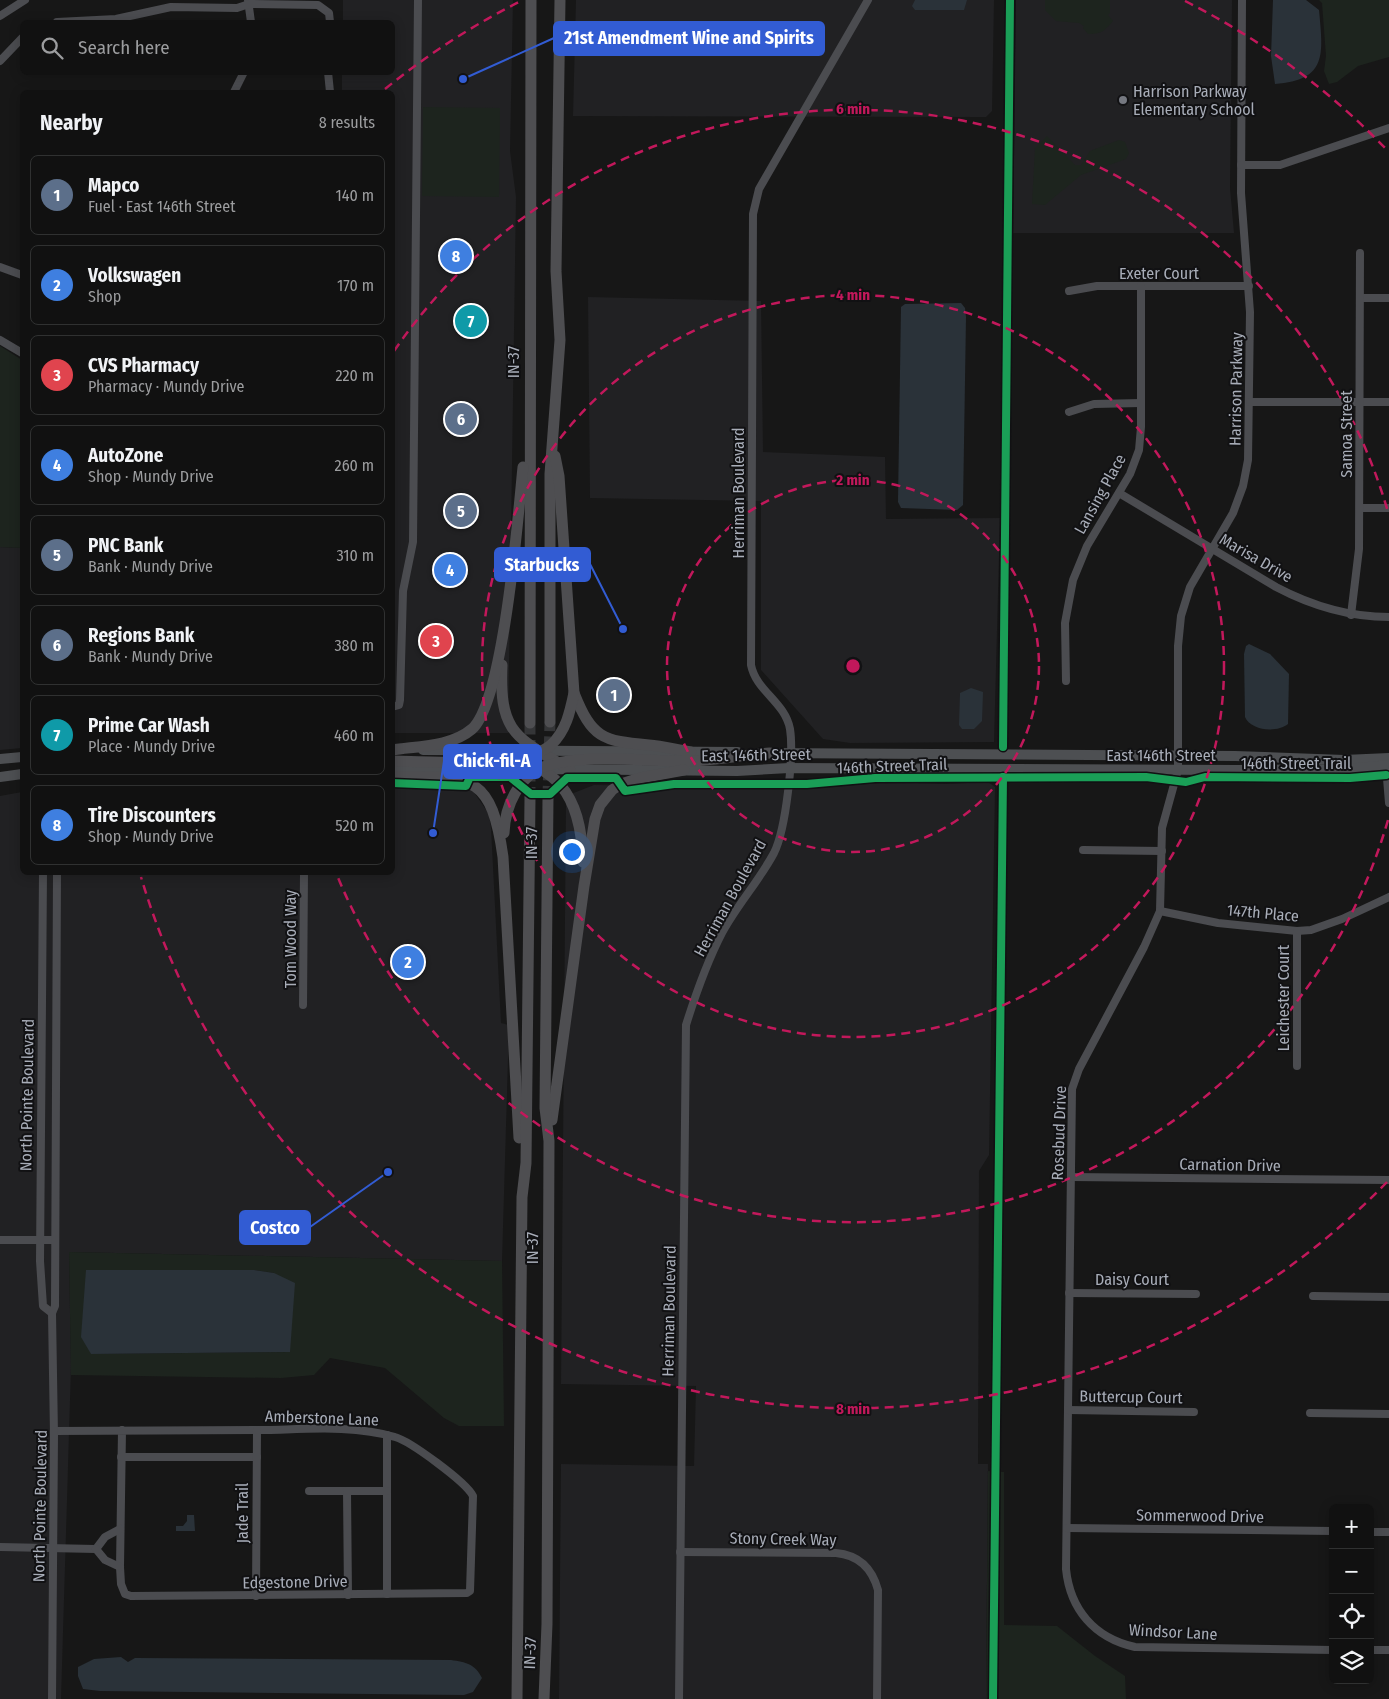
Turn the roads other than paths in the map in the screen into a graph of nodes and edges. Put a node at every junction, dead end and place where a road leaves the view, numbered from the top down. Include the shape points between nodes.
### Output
1 (25, 0) edge
2 (418, 0) edge
3 (531, 0) edge
4 (560, 0) edge
5 (868, 0) edge
6 (1242, 0) edge
7 (249, 2) edge
8 (0, 16) edge
9 (96, 20) edge
10 (251, 20) edge
11 (330, 20) edge
12 (20, 40) edge
13 (0, 61) edge
14 (242, 75) edge
15 (328, 75) edge
16 (235, 90) edge
17 (330, 90) edge
18 (1389, 128) edge
19 (1241, 165) junction
20 (1360, 253) dead end
21 (0, 268) edge
22 (20, 273) edge
23 (1141, 286) junction
24 (1249, 286) junction
25 (1069, 291) dead end
26 (1360, 298) junction
27 (1389, 298) edge
28 (0, 340) edge
29 (20, 352) edge
30 (1250, 402) junction
31 (1359, 402) junction
32 (1389, 402) edge
33 (1141, 403) junction
34 (1069, 412) dead end
35 (529, 438) junction
36 (553, 442) junction
37 (1120, 493) junction
38 (1360, 508) junction
39 (1389, 508) edge
40 (1213, 550) junction
41 (1350, 615) junction
42 (1389, 618) edge
43 (504, 630) junction
44 (1066, 681) dead end
45 (574, 693) junction
46 (395, 706) edge
47 (550, 722) tunnel mouth
48 (530, 723) tunnel mouth
49 (395, 750) edge
50 (395, 750) edge
51 (488, 750) junction
52 (540, 751) junction
53 (691, 752) junction
54 (770, 753) junction
55 (790, 753) junction
56 (20, 757) edge
57 (519, 758) junction
58 (0, 759) edge
59 (395, 761) edge
60 (560, 763) junction
61 (1178, 763) junction
62 (1388, 763) edge
63 (789, 768) junction
64 (540, 769) junction
65 (570, 770) junction
66 (684, 770) junction
67 (395, 771) edge
68 (20, 774) edge
69 (0, 776) edge
70 (395, 777) edge
71 (530, 798) tunnel mouth
72 (548, 798) tunnel mouth
73 (1389, 803) edge
74 (1083, 850) dead end
75 (1162, 851) junction
76 (503, 857) junction
77 (43, 875) edge
78 (57, 875) edge
79 (304, 875) edge
80 (584, 886) junction
81 (1389, 897) edge
82 (1160, 911) junction
83 (1297, 931) junction
84 (303, 1005) dead end
85 (1297, 1066) dead end
86 (549, 1142) junction
87 (1071, 1177) junction
88 (1389, 1180) edge
89 (522, 1197) junction
90 (0, 1240) edge
91 (40, 1240) junction
92 (55, 1240) junction
93 (1069, 1293) junction
94 (1196, 1294) dead end
95 (1313, 1296) dead end
96 (1389, 1297) edge
97 (52, 1313) junction
98 (1068, 1410) junction
99 (1194, 1412) dead end
100 (1310, 1413) dead end
101 (1389, 1414) edge
102 (122, 1430) junction
103 (257, 1430) junction
104 (54, 1431) junction
105 (387, 1435) junction
106 (121, 1457) junction
107 (257, 1457) junction
108 (309, 1491) dead end
109 (347, 1491) junction
110 (387, 1491) junction
111 (1067, 1528) junction
112 (120, 1529) junction
113 (1329, 1531) edge
114 (1374, 1532) edge
115 (1389, 1532) edge
116 (0, 1547) edge
117 (53, 1547) junction
118 (96, 1549) junction
119 (680, 1552) junction
120 (120, 1567) junction
121 (470, 1590) joint
122 (387, 1594) junction
123 (348, 1595) junction
124 (256, 1596) junction
125 (1329, 1650) edge
126 (1374, 1650) edge
127 (1389, 1650) edge
128 (52, 1699) edge
129 (517, 1699) edge
130 (544, 1699) edge
131 (679, 1699) edge
132 (877, 1699) edge

1 - 8 street
2 - 46 street via 413,542 403,591 400,700
3 - 35 highway, IN-37
4 - 36 highway via 556,271 560,340
5 - 55 street, Herriman Boulevard via 759,189 753,214 751,665 756,680 787,719
6 - 19 street, Harrison Parkway
7 - 9 street via 237,8 172,7
7 - 10 street
7 - 11 street via 318,5 329,13
12 - 13 street
14 - 16 street
15 - 17 street
18 - 19 street via 1280,165
19 - 24 street, Harrison Parkway
20 - 26 street, Samoa Street
21 - 22 street
23 - 24 street, Exeter Court
23 - 25 street, Exeter Court via 1089,286
23 - 33 street, Lansing Place
24 - 30 street, Harrison Parkway
26 - 27 street
26 - 31 street, Samoa Street
28 - 29 street
30 - 31 street
30 - 40 street, Harrison Parkway via 1249,451 1243,486
31 - 32 street
31 - 38 street, Samoa Street
33 - 34 street via 1094,404
33 - 37 street, Lansing Place via 1138,450
35 - 43 highway via 523,464
35 - 48 highway, IN-37
36 - 45 highway via 559,476
36 - 47 highway via 550,474
37 - 40 street, Marisa Drive
37 - 44 street, Lansing Place via 1087,546 1073,580 1065,623
38 - 39 street
38 - 41 street, Samoa Street via 1358,563
40 - 41 street, Marisa Drive via 1300,599
40 - 61 street, Harrison Parkway via 1190,586 1180,624
41 - 42 street, Marisa Drive
43 - 49 highway via 486,708 476,725 447,742
43 - 52 highway via 502,704 514,732 523,742
45 - 52 highway via 565,726 550,745
45 - 53 highway via 589,725 607,739
50 - 51 main road, East 146th Street
51 - 52 main road, East 146th Street
51 - 57 highway
52 - 53 main road, East 146th Street
52 - 57 highway
52 - 60 highway
53 - 54 main road, East 146th Street
54 - 55 main road, East 146th Street
54 - 60 highway via 692,761 572,760
55 - 61 main road, East 146th Street
55 - 63 street, Herriman Boulevard
56 - 58 main road
57 - 59 highway
57 - 64 highway
60 - 64 highway
60 - 65 highway
61 - 62 main road, East 146th Street via 1344,760
61 - 63 main road, East 146th Street
61 - 75 street, Rosebud Drive via 1164,817
62 - 73 street
63 - 66 main road, East 146th Street
63 - 119 street, Herriman Boulevard via 783,825 775,851 722,934 686,1025
64 - 65 main road, East 146th Street
64 - 67 main road, East 146th Street
64 - 76 highway via 524,782 508,807 504,819
64 - 80 highway via 560,785 576,809 582,836
65 - 66 main road, East 146th Street
66 - 80 highway via 640,778 612,790 600,805 595,819
68 - 69 main road
70 - 76 highway via 459,779 481,790 496,816
71 - 89 highway, IN-37 via 526,1163
72 - 86 highway, IN-37 via 546,1108
74 - 75 street
75 - 82 street, Rosebud Drive
76 - 89 highway
77 - 91 street, North Pointe Boulevard
78 - 92 street, North Pointe Boulevard
79 - 84 street, Tom Wood Way
80 - 86 highway
81 - 83 street, 147th Place via 1320,928
82 - 83 street, 147th Place via 1218,923
82 - 87 street, Rosebud Drive via 1075,1079 1070,1115
83 - 85 street, Leichester Court
86 - 130 highway, IN-37
87 - 88 street, Carnation Drive
87 - 93 street, Rosebud Drive
89 - 129 highway, IN-37
90 - 91 street
91 - 92 street
91 - 97 street, North Pointe Boulevard via 44,1306
92 - 97 street, North Pointe Boulevard via 55,1306
93 - 94 street, Daisy Court
93 - 98 street, Rosebud Drive
95 - 96 street
97 - 104 street, North Pointe Boulevard
98 - 99 street, Buttercup Court
98 - 111 street, Rosebud Drive
100 - 101 street
102 - 103 street, Amberstone Lane
102 - 104 street, Amberstone Lane
102 - 106 street
103 - 105 street, Amberstone Lane via 337,1430
103 - 107 street, Jade Trail
104 - 117 street, North Pointe Boulevard
105 - 110 street
105 - 121 street, Amberstone Lane via 408,1442 470,1490 473,1503
106 - 107 street
106 - 112 street
107 - 124 street, Jade Trail
108 - 109 street
109 - 110 street
109 - 123 street
110 - 122 street
111 - 113 street, Sommerwood Drive
111 - 125 street, Windsor Lane via 1067,1583 1075,1605 1090,1624 1117,1642 1135,1647
112 - 118 street via 105,1537
112 - 120 street
114 - 115 street
116 - 117 street
117 - 118 street
117 - 128 street, North Pointe Boulevard
118 - 120 street via 105,1560
119 - 131 street, Herriman Boulevard
119 - 132 street, Stony Creek Way via 836,1553 854,1557 873,1576 878,1590
120 - 124 street, Edgestone Drive via 122,1589 131,1596
121 - 122 street, Edgestone Drive
122 - 123 street, Edgestone Drive
123 - 124 street, Edgestone Drive
126 - 127 street

